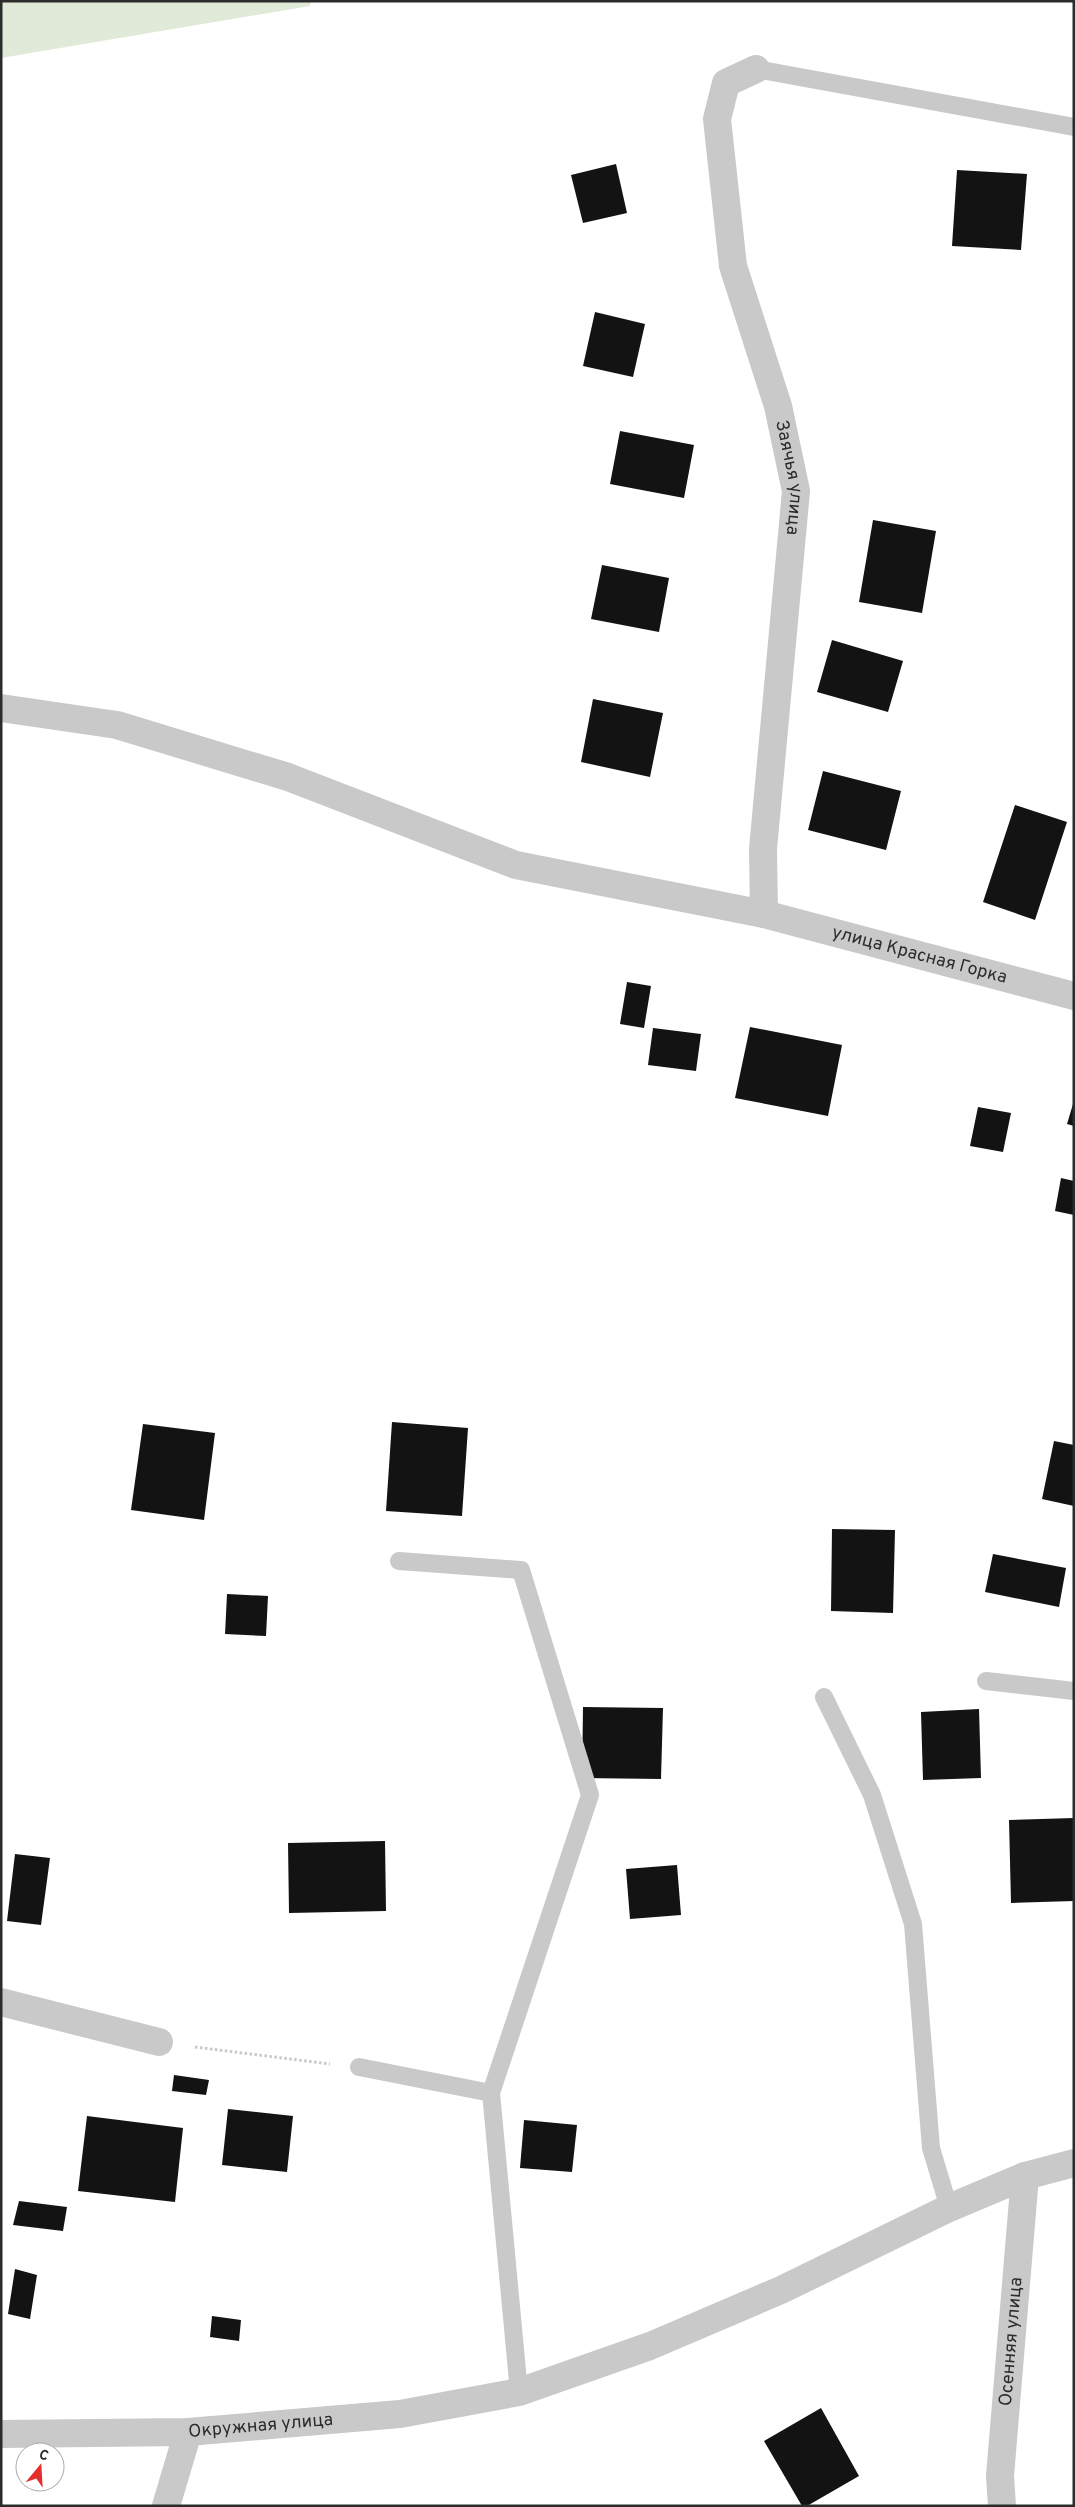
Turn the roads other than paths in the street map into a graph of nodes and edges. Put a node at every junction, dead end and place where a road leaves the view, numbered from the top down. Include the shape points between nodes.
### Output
1 (756, 69) joint
2 (1074, 127) edge
3 (1, 708) edge
4 (764, 914) junction
5 (1074, 996) edge
6 (399, 1561) dead end
7 (986, 1681) dead end
8 (1074, 1691) edge
9 (824, 1697) dead end
10 (1, 2002) edge
11 (159, 2042) road end
12 (359, 2067) road end
13 (491, 2093) junction
14 (1074, 2163) edge
15 (1025, 2176) junction
16 (949, 2208) junction
17 (519, 2392) junction
18 (188, 2432) junction
19 (1, 2434) edge
20 (166, 2506) edge
21 (1002, 2506) edge

1 - 2 lane
1 - 4 street, Заячья улица via 726,83 717,119 733,266 778,406 796,492 763,849
3 - 4 street, улица Красная Горка via 127,728 288,777 516,866
4 - 5 street, улица Красная Горка
6 - 13 lane via 521,1570 590,1795
7 - 8 lane
9 - 16 lane via 872,1795 914,1924 931,2148
10 - 11 street
12 - 13 lane
13 - 17 lane
14 - 15 street
15 - 16 street
15 - 21 street, Осенняя улица via 1000,2476
16 - 17 street, Окружная улица via 781,2290 667,2339
17 - 18 street, Окружная улица via 400,2414
18 - 19 street, Окружная улица
18 - 20 street

